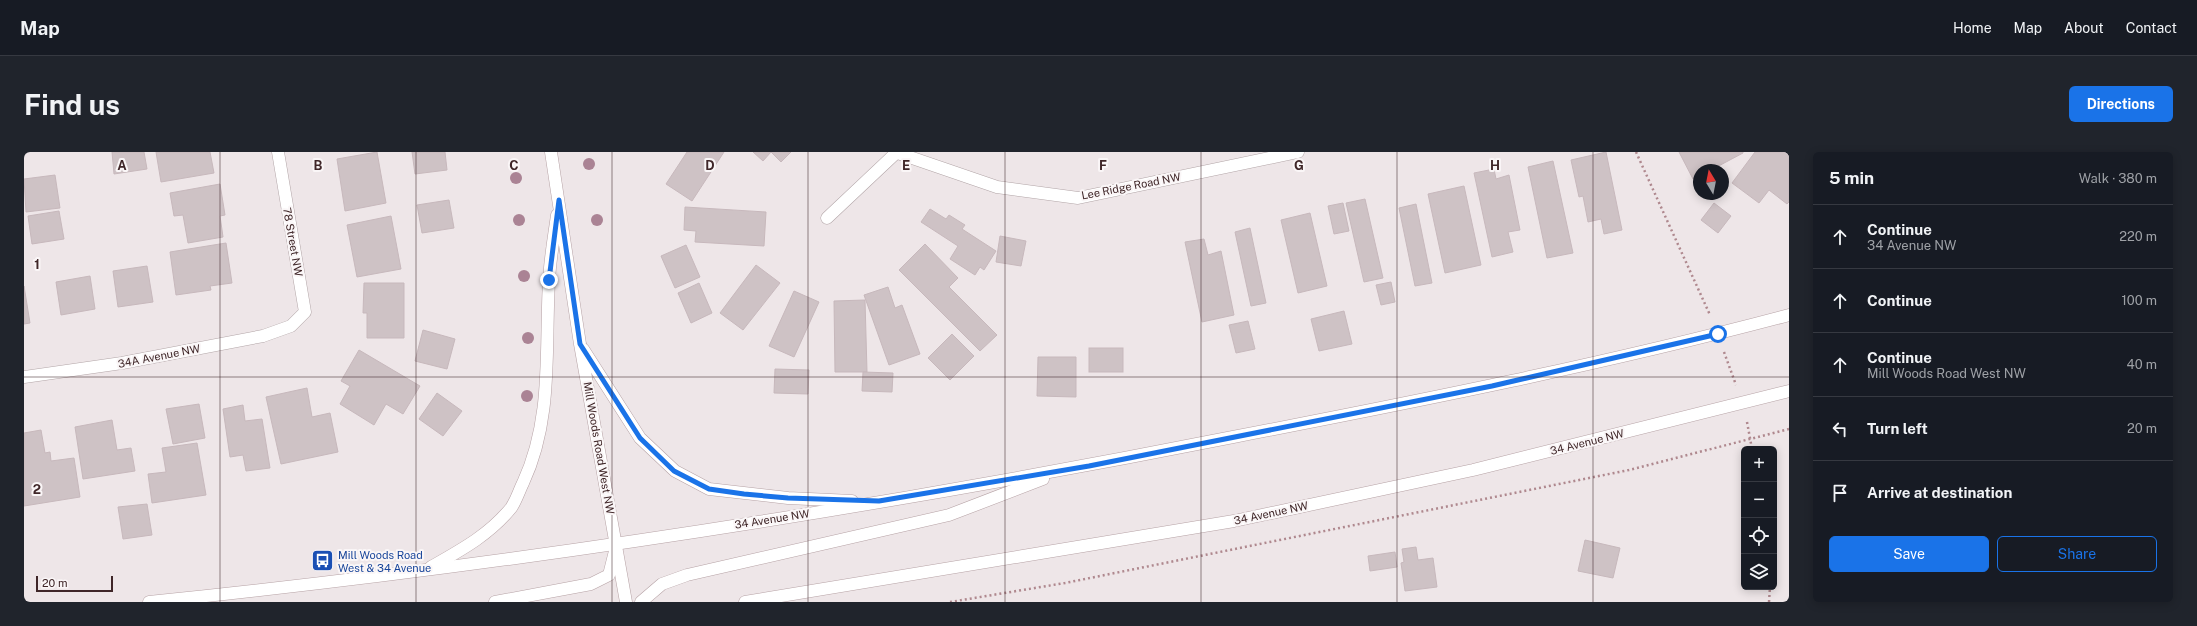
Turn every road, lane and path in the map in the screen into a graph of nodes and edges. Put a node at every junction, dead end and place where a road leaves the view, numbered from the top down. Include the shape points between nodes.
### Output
1 (278, 152) edge
2 (551, 152) edge
3 (896, 152) edge
4 (1298, 152) edge
5 (1636, 152) edge
6 (559, 200) junction
7 (827, 218) dead end
8 (1789, 315) edge
9 (291, 326) joint
10 (1718, 334) junction
11 (580, 344) junction
12 (24, 377) edge
13 (1789, 391) edge
14 (1743, 403) junction
15 (1789, 429) edge
16 (1750, 439) junction
17 (1751, 446) edge
18 (1068, 469) junction
19 (879, 501) junction
20 (617, 543) junction
21 (426, 570) junction
22 (826, 588) junction
23 (1770, 590) edge
24 (149, 602) edge
25 (495, 602) edge
26 (626, 602) edge
27 (641, 602) edge
28 (746, 602) edge
29 (804, 602) edge
30 (950, 602) edge
31 (1770, 602) edge

1 - 9 main road, 78 Street NW via 305,312
2 - 6 main road, Mill Woods Road West NW
3 - 4 main road, Lee Ridge Road NW via 997,188 1078,198
3 - 7 main road, Lee Ridge Road NW
5 - 10 path
6 - 11 main road, Mill Woods Road West NW
6 - 21 main road via 549,280 546,398 540,437 528,472 512,506 493,527 473,543
8 - 10 main road, 34 Avenue NW
9 - 12 main road, 34A Avenue NW via 263,336 122,363
10 - 14 path
10 - 18 main road, 34 Avenue NW via 1492,386
11 - 19 main road via 640,438 674,471 709,489 788,498
11 - 20 main road, Mill Woods Road West NW
13 - 14 main road, 34 Avenue NW
14 - 16 path
14 - 22 main road, 34 Avenue NW via 1473,470 1234,521
15 - 16 path
16 - 17 path
16 - 30 path via 1621,472 1065,583
18 - 19 main road, 34 Avenue NW
18 - 27 main road via 949,515 687,575 662,584
19 - 20 main road, 34 Avenue NW
20 - 21 main road, 34 Avenue NW
20 - 25 main road via 609,575 591,584
20 - 26 main road, Mill Woods Road West NW
21 - 24 main road, 34 Avenue NW
22 - 28 main road, 34 Avenue NW
22 - 29 main road
23 - 31 path

